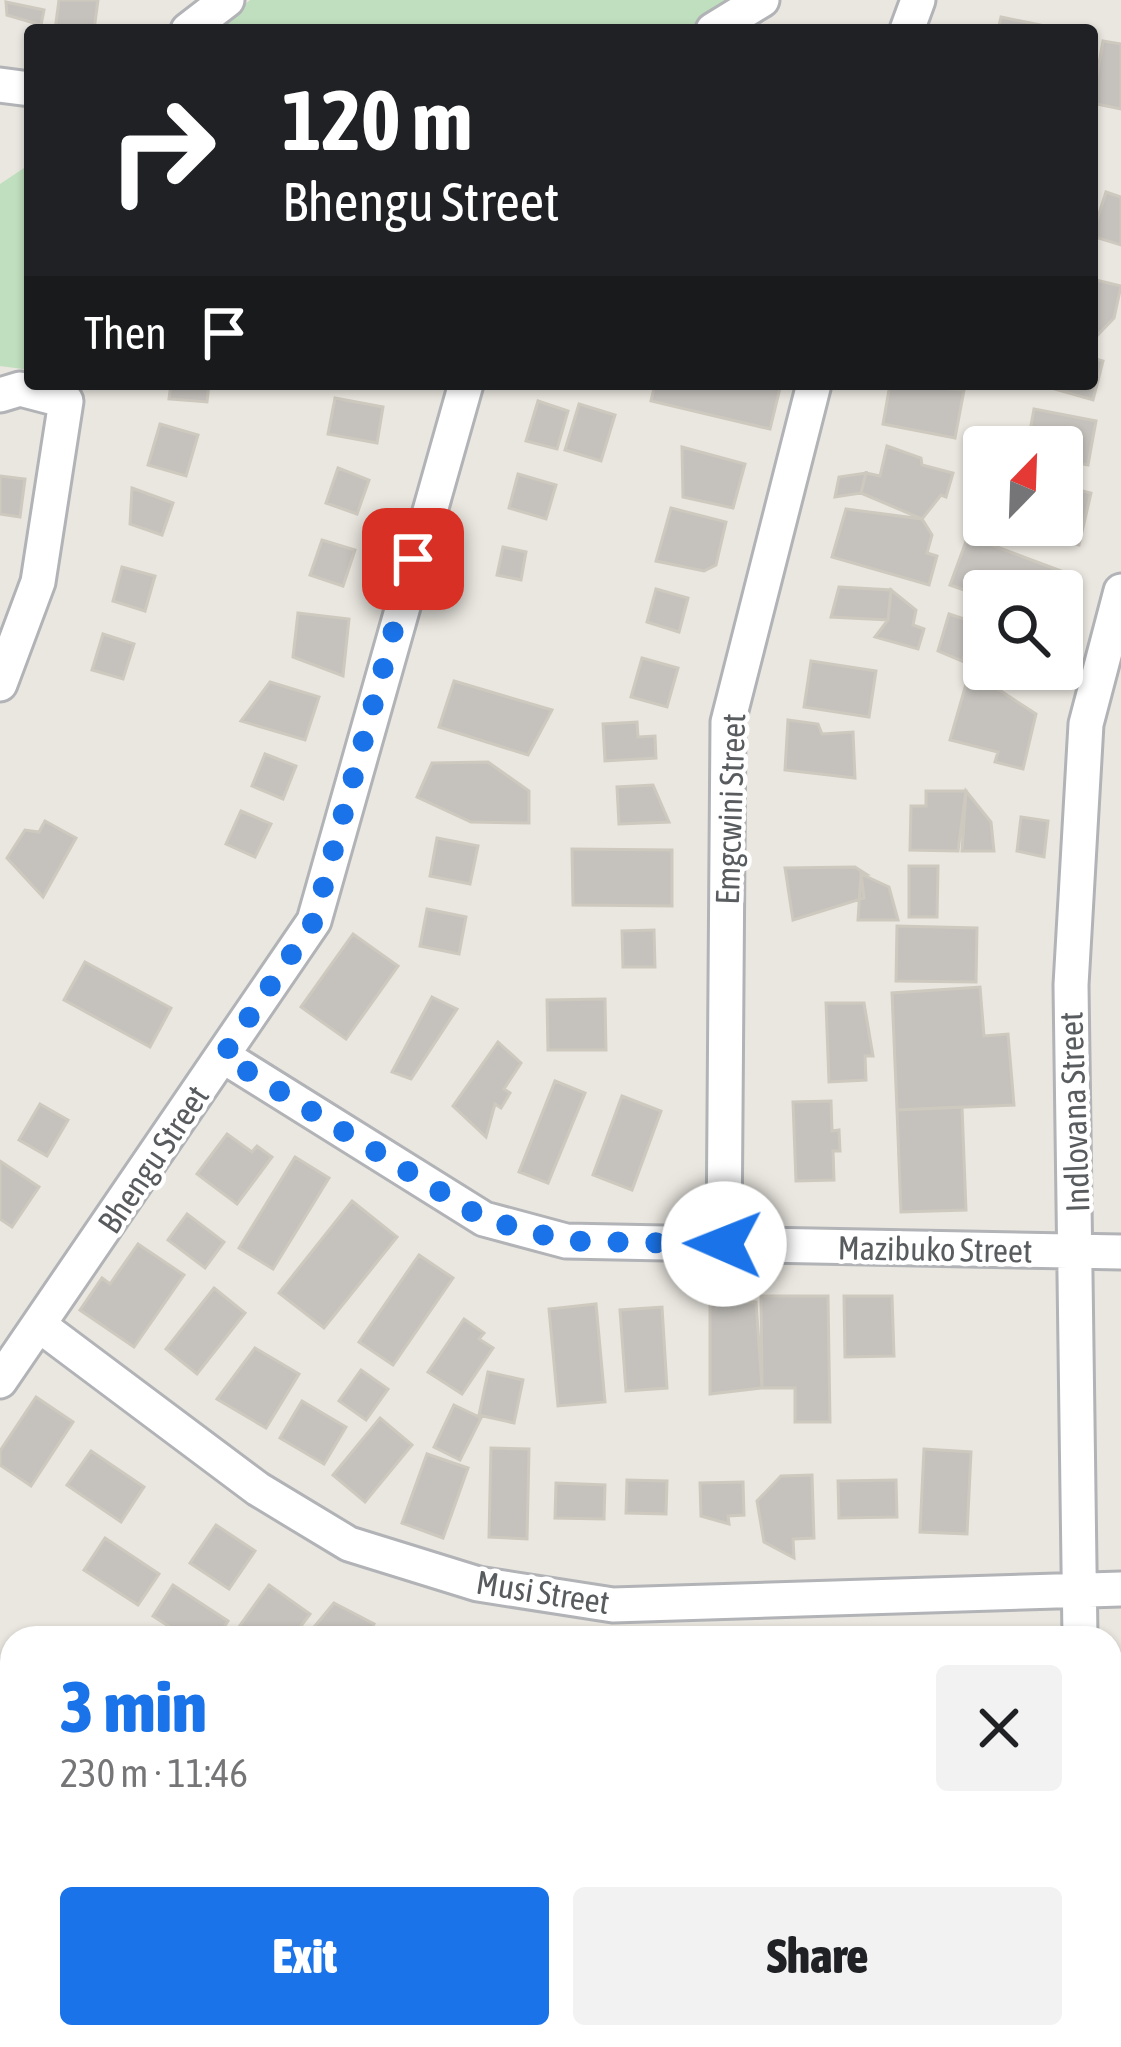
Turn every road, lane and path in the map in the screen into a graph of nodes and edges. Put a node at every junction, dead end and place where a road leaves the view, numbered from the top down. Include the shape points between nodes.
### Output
1 (227, 0) edge
2 (761, 0) edge
3 (196, 24) edge
4 (723, 24) edge
5 (464, 390) edge
6 (812, 390) edge
7 (0, 395) edge
8 (1121, 591) edge
9 (0, 684) edge
10 (223, 1056) junction
11 (724, 1244) junction
12 (1078, 1252) junction
13 (1121, 1252) edge
14 (39, 1325) junction
15 (0, 1381) edge
16 (1082, 1589) junction
17 (1121, 1589) edge
18 (1080, 1626) edge

1 - 3 street
2 - 4 street
5 - 10 street, Bhengu Street via 314,921
6 - 11 street, Emgcwini Street via 728,722
7 - 9 street via 20,389 66,401 38,582
8 - 12 street, Indlovana Street via 1086,724 1071,985
10 - 11 street, Mazibuko Street via 484,1219 566,1241
10 - 14 street, Bhengu Street
11 - 12 street, Mazibuko Street
12 - 13 street, Mazibuko Street
12 - 16 street, Indlovana Street
14 - 15 street, Bhengu Street
14 - 16 street, Musi Street via 258,1489 349,1544 478,1584 613,1605
16 - 17 street, Musi Street
16 - 18 street, Indlovana Street

